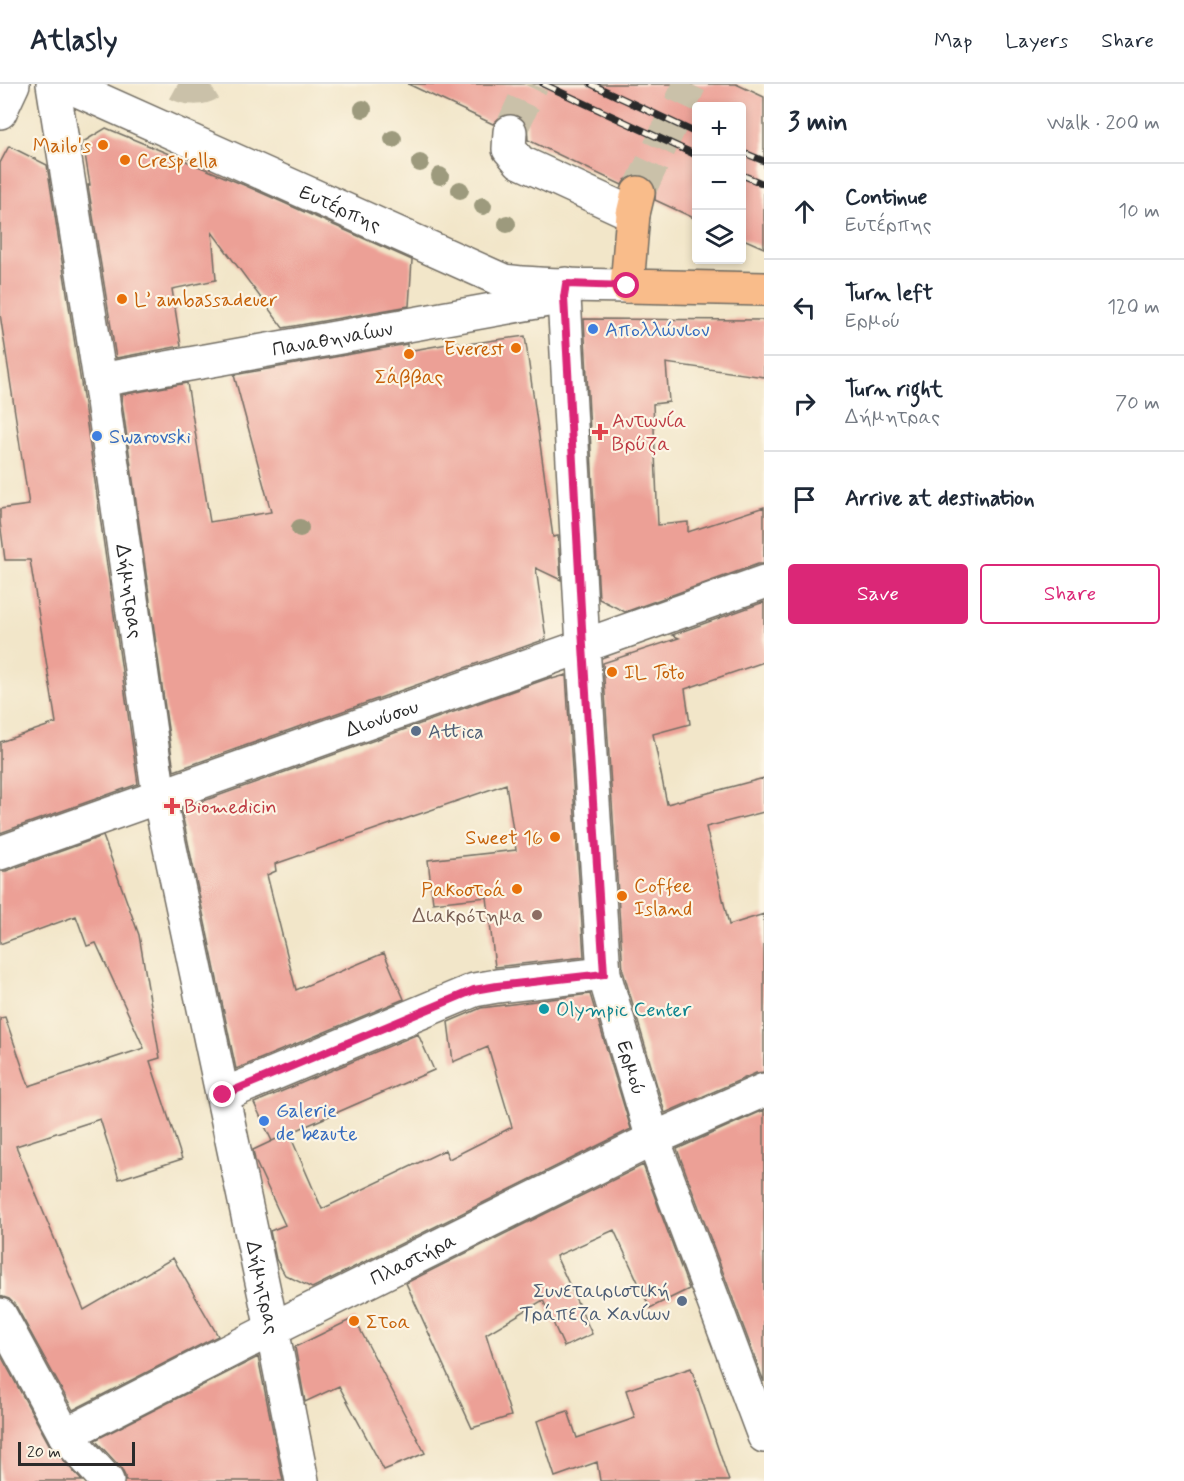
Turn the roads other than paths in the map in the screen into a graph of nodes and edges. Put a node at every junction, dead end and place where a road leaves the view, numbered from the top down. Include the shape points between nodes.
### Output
1 (13, 84) edge
2 (54, 84) edge
3 (64, 84) edge
4 (0, 112) edge
5 (510, 132) tunnel mouth
6 (636, 203) joint
7 (627, 286) junction
8 (764, 289) edge
9 (565, 290) junction
10 (100, 380) junction
11 (764, 582) edge
12 (583, 646) junction
13 (159, 796) junction
14 (0, 853) edge
15 (604, 974) junction
16 (764, 1090) edge
17 (223, 1095) junction
18 (653, 1138) junction
19 (0, 1315) edge
20 (272, 1329) junction
21 (65, 1435) junction
22 (764, 1436) edge
23 (107, 1481) edge
24 (302, 1481) edge

1 - 4 street
2 - 10 street, Δήμητρας
3 - 9 street, Ευτέρπης via 504,281
5 - 6 street via 509,149 520,162
6 - 7 main road
7 - 8 main road
7 - 9 street, Ευτέρπης
9 - 10 street, Παναθηναίων
9 - 12 street, Ερμού
10 - 13 street, Δήμητρας
11 - 12 street, Διονύσου
12 - 13 street, Διονύσου
12 - 15 street, Ερμού
13 - 14 street, Διονύσου
13 - 17 street, Δήμητρας
15 - 17 street via 474,990
15 - 18 street, Ερμού
16 - 18 street, Πλαστήρα
17 - 20 street, Δήμητρας
18 - 20 street, Πλαστήρα
18 - 22 street, Ερμού
19 - 21 street
20 - 21 street, Πλαστήρα
20 - 24 street, Δήμητρας
21 - 23 street

